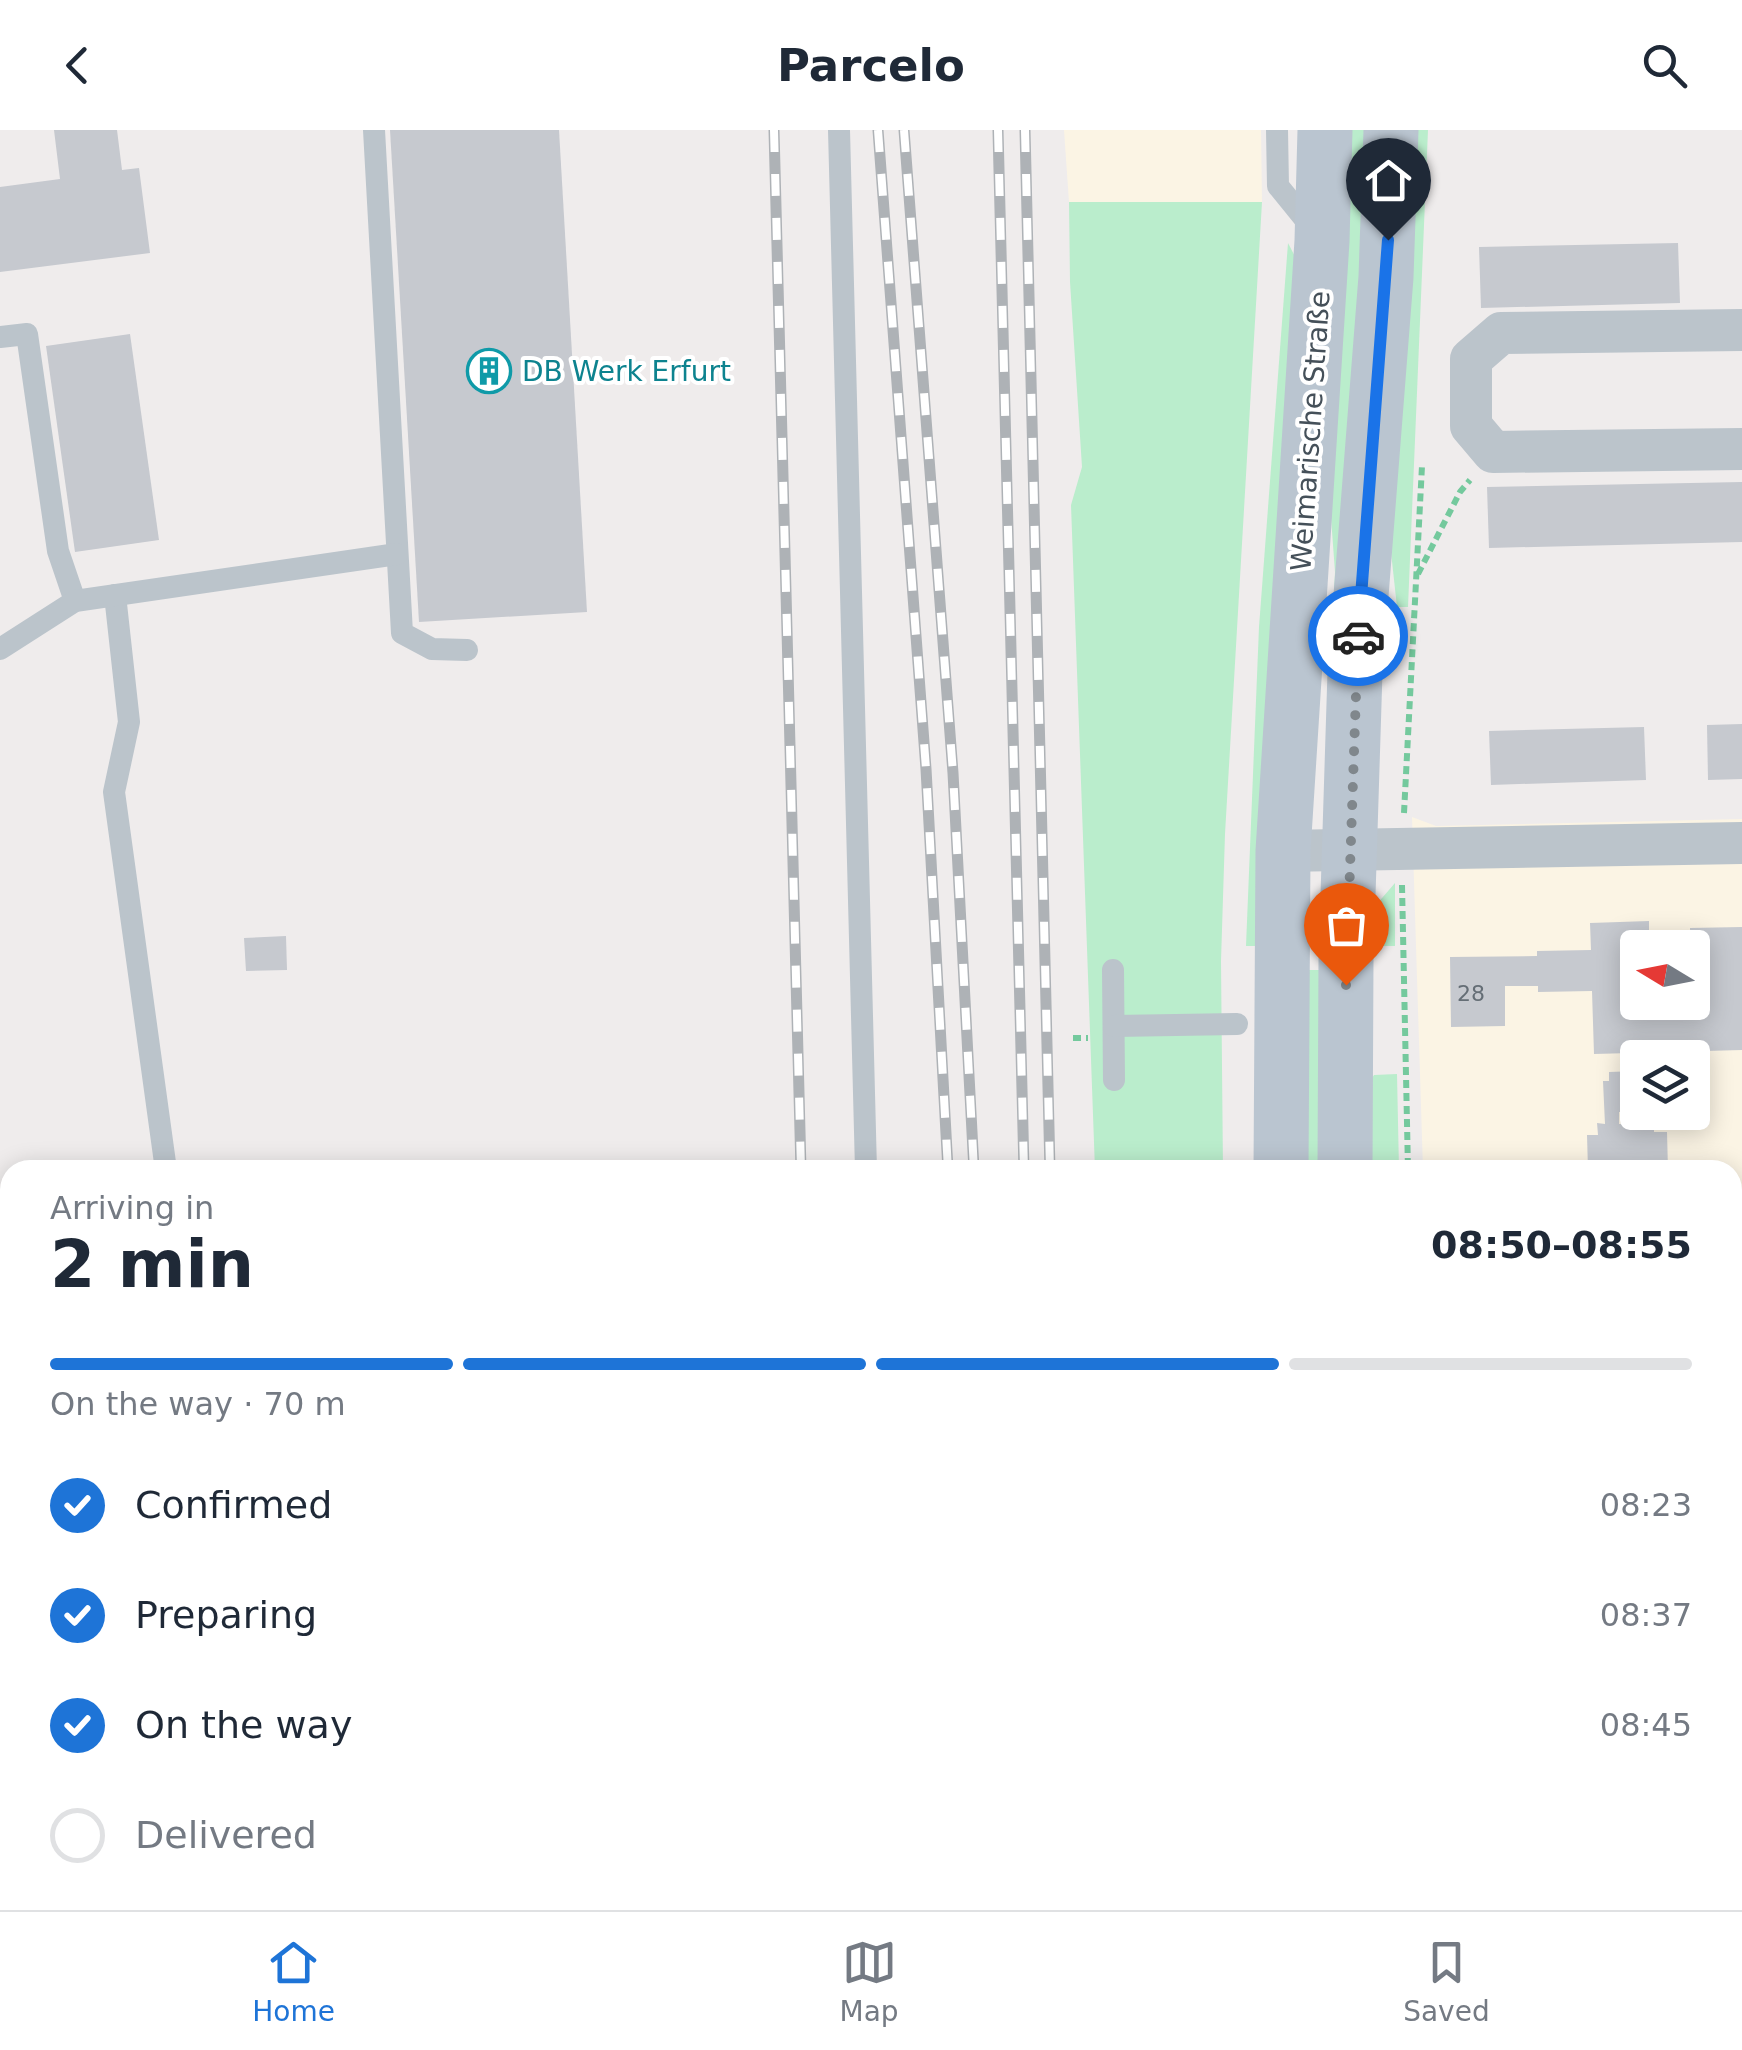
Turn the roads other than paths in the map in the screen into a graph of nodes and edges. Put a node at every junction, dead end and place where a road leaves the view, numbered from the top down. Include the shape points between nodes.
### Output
1 (374, 130) edge
2 (839, 130) edge
3 (1277, 130) edge
4 (1326, 130) edge
5 (1390, 130) edge
6 (1322, 241) junction
7 (1742, 330) edge
8 (0, 337) edge
9 (1742, 449) edge
10 (398, 554) junction
11 (115, 595) junction
12 (75, 601) junction
13 (0, 650) edge
14 (466, 650) dead end
15 (1742, 842) edge
16 (1283, 851) junction
17 (1349, 851) junction
18 (1114, 970) dead end
19 (1236, 1024) dead end
20 (1114, 1026) junction
21 (1114, 1080) dead end
22 (165, 1160) edge
23 (866, 1160) edge
24 (1282, 1160) edge
25 (1344, 1160) edge

1 - 10 lane
2 - 23 lane
3 - 6 lane via 1278,186
4 - 6 main road, Weimarische Straße
5 - 17 main road
6 - 16 main road, Weimarische Straße
7 - 9 street via 1501,333 1471,360 1472,426 1493,452
8 - 12 lane via 28,334 58,551
10 - 11 lane
10 - 14 lane via 402,633 432,650
11 - 12 lane
11 - 22 lane via 129,722 114,792
12 - 13 lane
15 - 17 street
16 - 17 street
16 - 24 main road, Weimarische Straße
17 - 25 main road
18 - 20 lane
19 - 20 lane
20 - 21 lane

